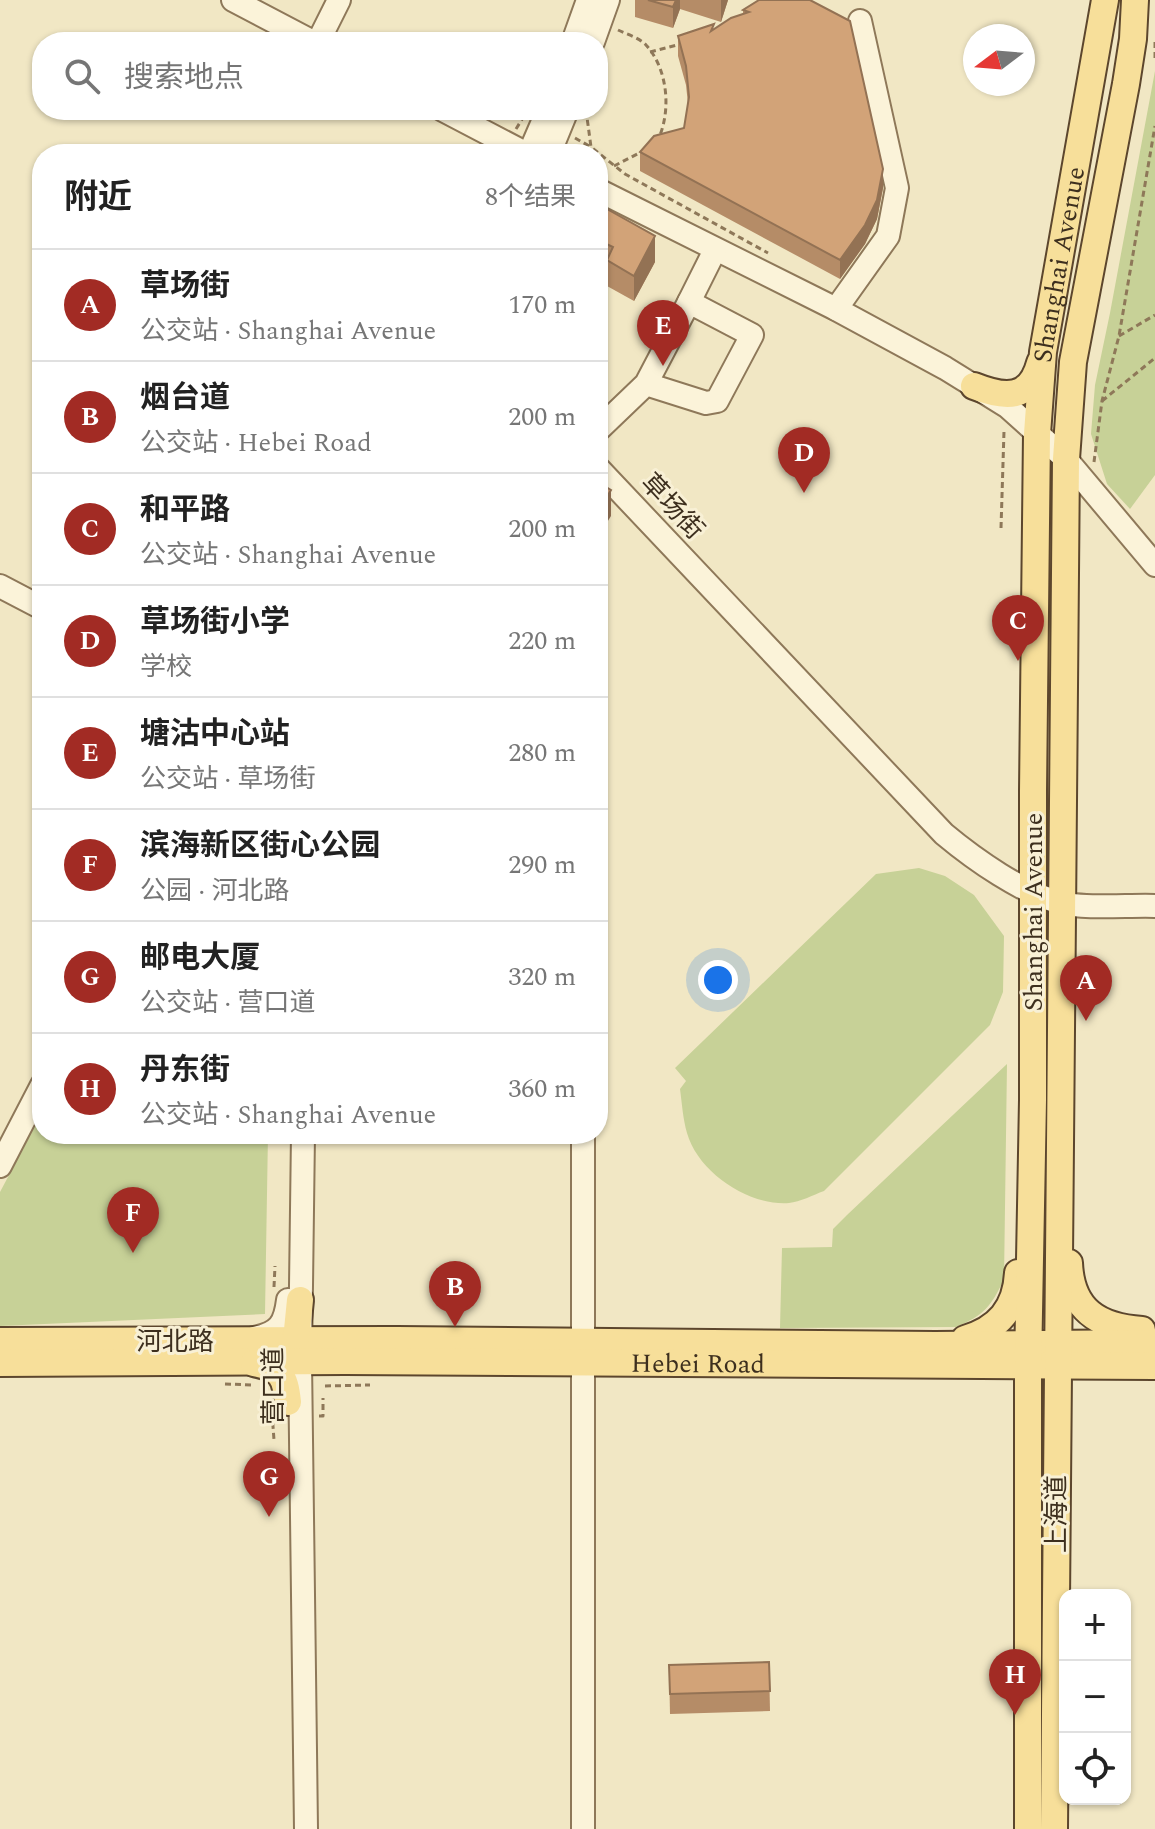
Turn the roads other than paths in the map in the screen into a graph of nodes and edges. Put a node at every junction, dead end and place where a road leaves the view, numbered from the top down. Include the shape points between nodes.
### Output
1 (233, 0) edge
2 (339, 0) edge
3 (588, 0) edge
4 (608, 0) edge
5 (1105, 0) edge
6 (1135, 0) edge
7 (860, 21) dead end
8 (296, 32) edge
9 (321, 32) edge
10 (577, 32) edge
11 (597, 32) edge
12 (462, 120) edge
13 (543, 120) edge
14 (563, 120) edge
15 (509, 144) edge
16 (533, 144) edge
17 (553, 144) edge
18 (608, 195) edge
19 (715, 250) junction
20 (689, 302) junction
21 (836, 309) junction
22 (1043, 352) junction
23 (646, 384) junction
24 (974, 386) junction
25 (608, 420) edge
26 (1037, 434) junction
27 (1066, 459) junction
28 (608, 479) edge
29 (1155, 565) edge
30 (0, 586) edge
31 (32, 603) edge
32 (1034, 892) junction
33 (1063, 904) junction
34 (1155, 906) edge
35 (32, 1104) edge
36 (290, 1144) edge
37 (302, 1144) edge
38 (583, 1144) edge
39 (1033, 1151) junction
40 (1062, 1152) junction
41 (0, 1166) edge
42 (294, 1300) junction
43 (1155, 1332) edge
44 (0, 1341) edge
45 (1155, 1343) edge
46 (935, 1345) junction
47 (293, 1348) junction
48 (241, 1351) junction
49 (348, 1351) junction
50 (1039, 1352) junction
51 (582, 1353) junction
52 (33, 1362) junction
53 (0, 1363) edge
54 (978, 1364) junction
55 (1155, 1366) edge
56 (0, 1376) edge
57 (294, 1402) junction
58 (1028, 1421) junction
59 (291, 1829) edge
60 (306, 1829) edge
61 (583, 1829) edge
62 (1028, 1829) edge
63 (1054, 1829) edge

1 - 8 street
2 - 9 street
3 - 10 street
4 - 11 street
5 - 22 main road, Shanghai Avenue
6 - 27 main road, Shanghai Avenue via 1126,84 1073,362
7 - 21 street via 897,188 888,236
12 - 15 street
13 - 16 street
14 - 17 street
18 - 19 street
19 - 20 street
19 - 21 street
20 - 23 street
20 - 23 street via 752,335 717,401 706,403
21 - 24 street
22 - 24 main road via 1035,378 1020,392 1003,396
22 - 26 main road, Shanghai Avenue
23 - 25 street
24 - 26 street
26 - 27 street
26 - 32 main road, Shanghai Avenue
27 - 29 street
27 - 33 main road, Shanghai Avenue
28 - 32 street, 草场街 via 944,834
30 - 31 street
32 - 33 street, 草场街
32 - 39 main road, Shanghai Avenue
33 - 34 street, 草场街
33 - 40 main road, Shanghai Avenue
35 - 41 street
36 - 42 street
37 - 42 street
38 - 51 street
39 - 46 main road via 1010,1309 983,1333
39 - 50 main road, Shanghai Avenue via 1030,1286
40 - 43 main road via 1074,1291 1104,1324
40 - 50 main road, Shanghai Avenue via 1059,1290
42 - 47 main road
42 - 48 street via 277,1331
42 - 49 main road via 316,1327
44 - 48 main road, 河北路
45 - 50 main road, Hebei Road
46 - 50 main road, Hebei Road
46 - 51 main road, Hebei Road
47 - 48 main road
47 - 49 main road
47 - 57 street, 营口道
48 - 52 main road, 河北路
48 - 57 main road via 277,1370
49 - 51 main road, Hebei Road
50 - 54 main road, Hebei Road
50 - 55 main road, Hebei Road via 1106,1366
50 - 58 main road, Shanghai Avenue
50 - 63 main road, 上海道 via 1056,1427
51 - 54 main road, Hebei Road
51 - 61 street
52 - 53 main road, 河北路
52 - 56 main road
54 - 58 main road via 1009,1378
57 - 59 street, 营口道
57 - 60 street, 营口道
58 - 62 main road, Shanghai Avenue

